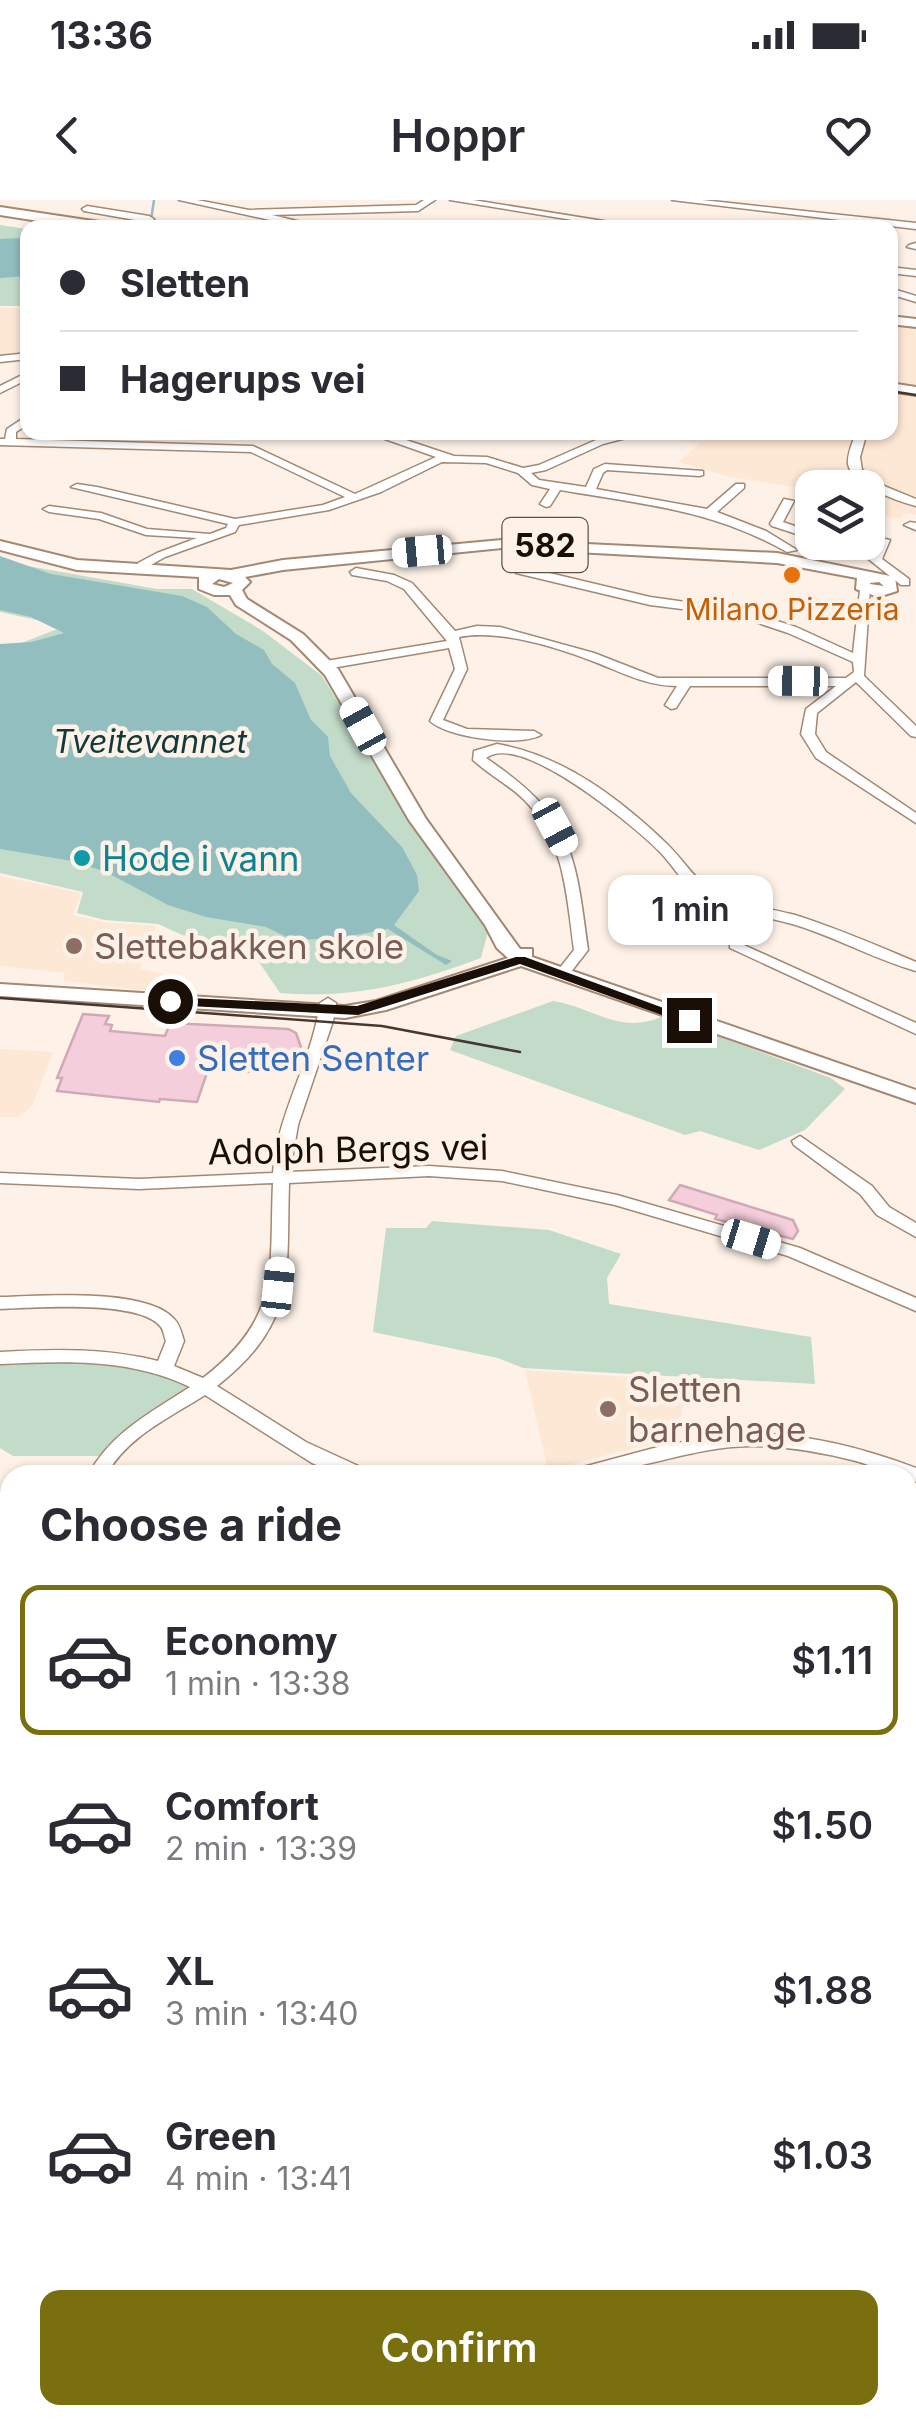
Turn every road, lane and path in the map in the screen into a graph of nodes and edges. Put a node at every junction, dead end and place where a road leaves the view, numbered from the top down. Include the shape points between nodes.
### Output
1 (184, 200) edge
2 (455, 200) edge
3 (677, 200) edge
4 (425, 204) edge
5 (567, 205) dead end
6 (88, 209) dead end
7 (0, 211) edge
8 (250, 213) junction
9 (60, 220) edge
10 (148, 220) edge
11 (284, 220) edge
12 (530, 220) dead end
13 (608, 220) edge
14 (613, 220) edge
15 (861, 220) edge
16 (384, 440) edge
17 (611, 440) edge
18 (860, 440) edge
19 (607, 441) joint
20 (5, 442) edge
21 (445, 458) junction
22 (682, 458) dead end
23 (672, 469) junction
24 (522, 471) junction
25 (699, 473) dead end
26 (558, 486) junction
27 (740, 486) dead end
28 (78, 487) dead end
29 (590, 490) junction
30 (355, 498) junction
31 (788, 501) dead end
32 (916, 503) edge
33 (546, 504) dead end
34 (50, 509) dead end
35 (710, 511) junction
36 (236, 522) junction
37 (790, 531) junction
38 (795, 532) edge
39 (216, 536) junction
40 (770, 536) junction
41 (0, 545) edge
42 (791, 550) dead end
43 (876, 560) edge
44 (150, 568) junction
45 (520, 570) dead end
46 (356, 572) dead end
47 (224, 583) junction
48 (867, 584) junction
49 (900, 588) edge
50 (866, 613) junction
51 (454, 639) junction
52 (860, 661) junction
53 (326, 665) junction
54 (853, 680) junction
55 (684, 683) junction
56 (671, 705) dead end
57 (915, 732) edge
58 (534, 734) dead end
59 (916, 819) edge
60 (734, 945) dead end
61 (519, 954) junction
62 (916, 967) edge
63 (565, 971) junction
64 (0, 990) edge
65 (328, 1007) junction
66 (916, 1029) edge
67 (916, 1096) edge
68 (800, 1142) dead end
69 (282, 1176) junction
70 (0, 1178) edge
71 (916, 1230) edge
72 (0, 1303) edge
73 (916, 1305) edge
74 (0, 1358) edge
75 (164, 1369) junction
76 (205, 1386) junction
77 (103, 1465) edge
78 (337, 1465) edge
79 (614, 1465) edge
80 (885, 1465) edge

1 - 8 street
2 - 13 street
3 - 15 street
4 - 8 street
4 - 12 street
5 - 14 street
6 - 10 street
7 - 9 highway
8 - 11 street
16 - 21 street
17 - 19 street
18 - 32 street via 858,472
19 - 24 street
20 - 30 street via 253,449
21 - 24 street via 487,460
21 - 30 street
22 - 23 street
23 - 25 street
23 - 29 street via 603,467
24 - 26 street
26 - 29 street
26 - 33 street
27 - 35 street
28 - 36 street
29 - 35 street
30 - 36 street
31 - 37 street via 776,521
34 - 39 street via 101,516 146,532
35 - 40 street
36 - 39 street
37 - 38 street
37 - 40 street
39 - 44 street via 161,555
40 - 42 street
41 - 44 main road via 78,566
43 - 49 street
44 - 47 main road
45 - 52 street via 759,619
46 - 51 street via 404,583
47 - 48 main road, 582 via 422,551 530,544 766,558
47 - 53 main road via 232,605 296,636
48 - 49 main road, 582
48 - 50 street
49 - 50 street
50 - 52 street
51 - 53 street
51 - 55 street via 500,631 648,680
51 - 58 street via 461,669 436,721 440,726
52 - 54 street
53 - 61 main road via 418,820
54 - 55 street
54 - 57 street
54 - 59 street via 811,712 811,742
55 - 56 street
60 - 66 street
61 - 63 main road
61 - 65 main road via 379,1006
62 - 63 street via 720,899 562,770 513,749 486,748 480,760 526,792 566,848 581,950
63 - 67 main road
64 - 65 main road
65 - 69 street via 284,1145
68 - 71 street
69 - 70 street, Adolph Bergs vei via 139,1184
69 - 73 street, Adolph Bergs vei via 429,1171 532,1180 794,1252
69 - 76 street via 273,1304 250,1346
72 - 75 street via 111,1304 158,1312 174,1330
74 - 75 street via 89,1356
75 - 76 street
76 - 77 street via 124,1439
76 - 78 street
79 - 80 street via 743,1437 832,1448

